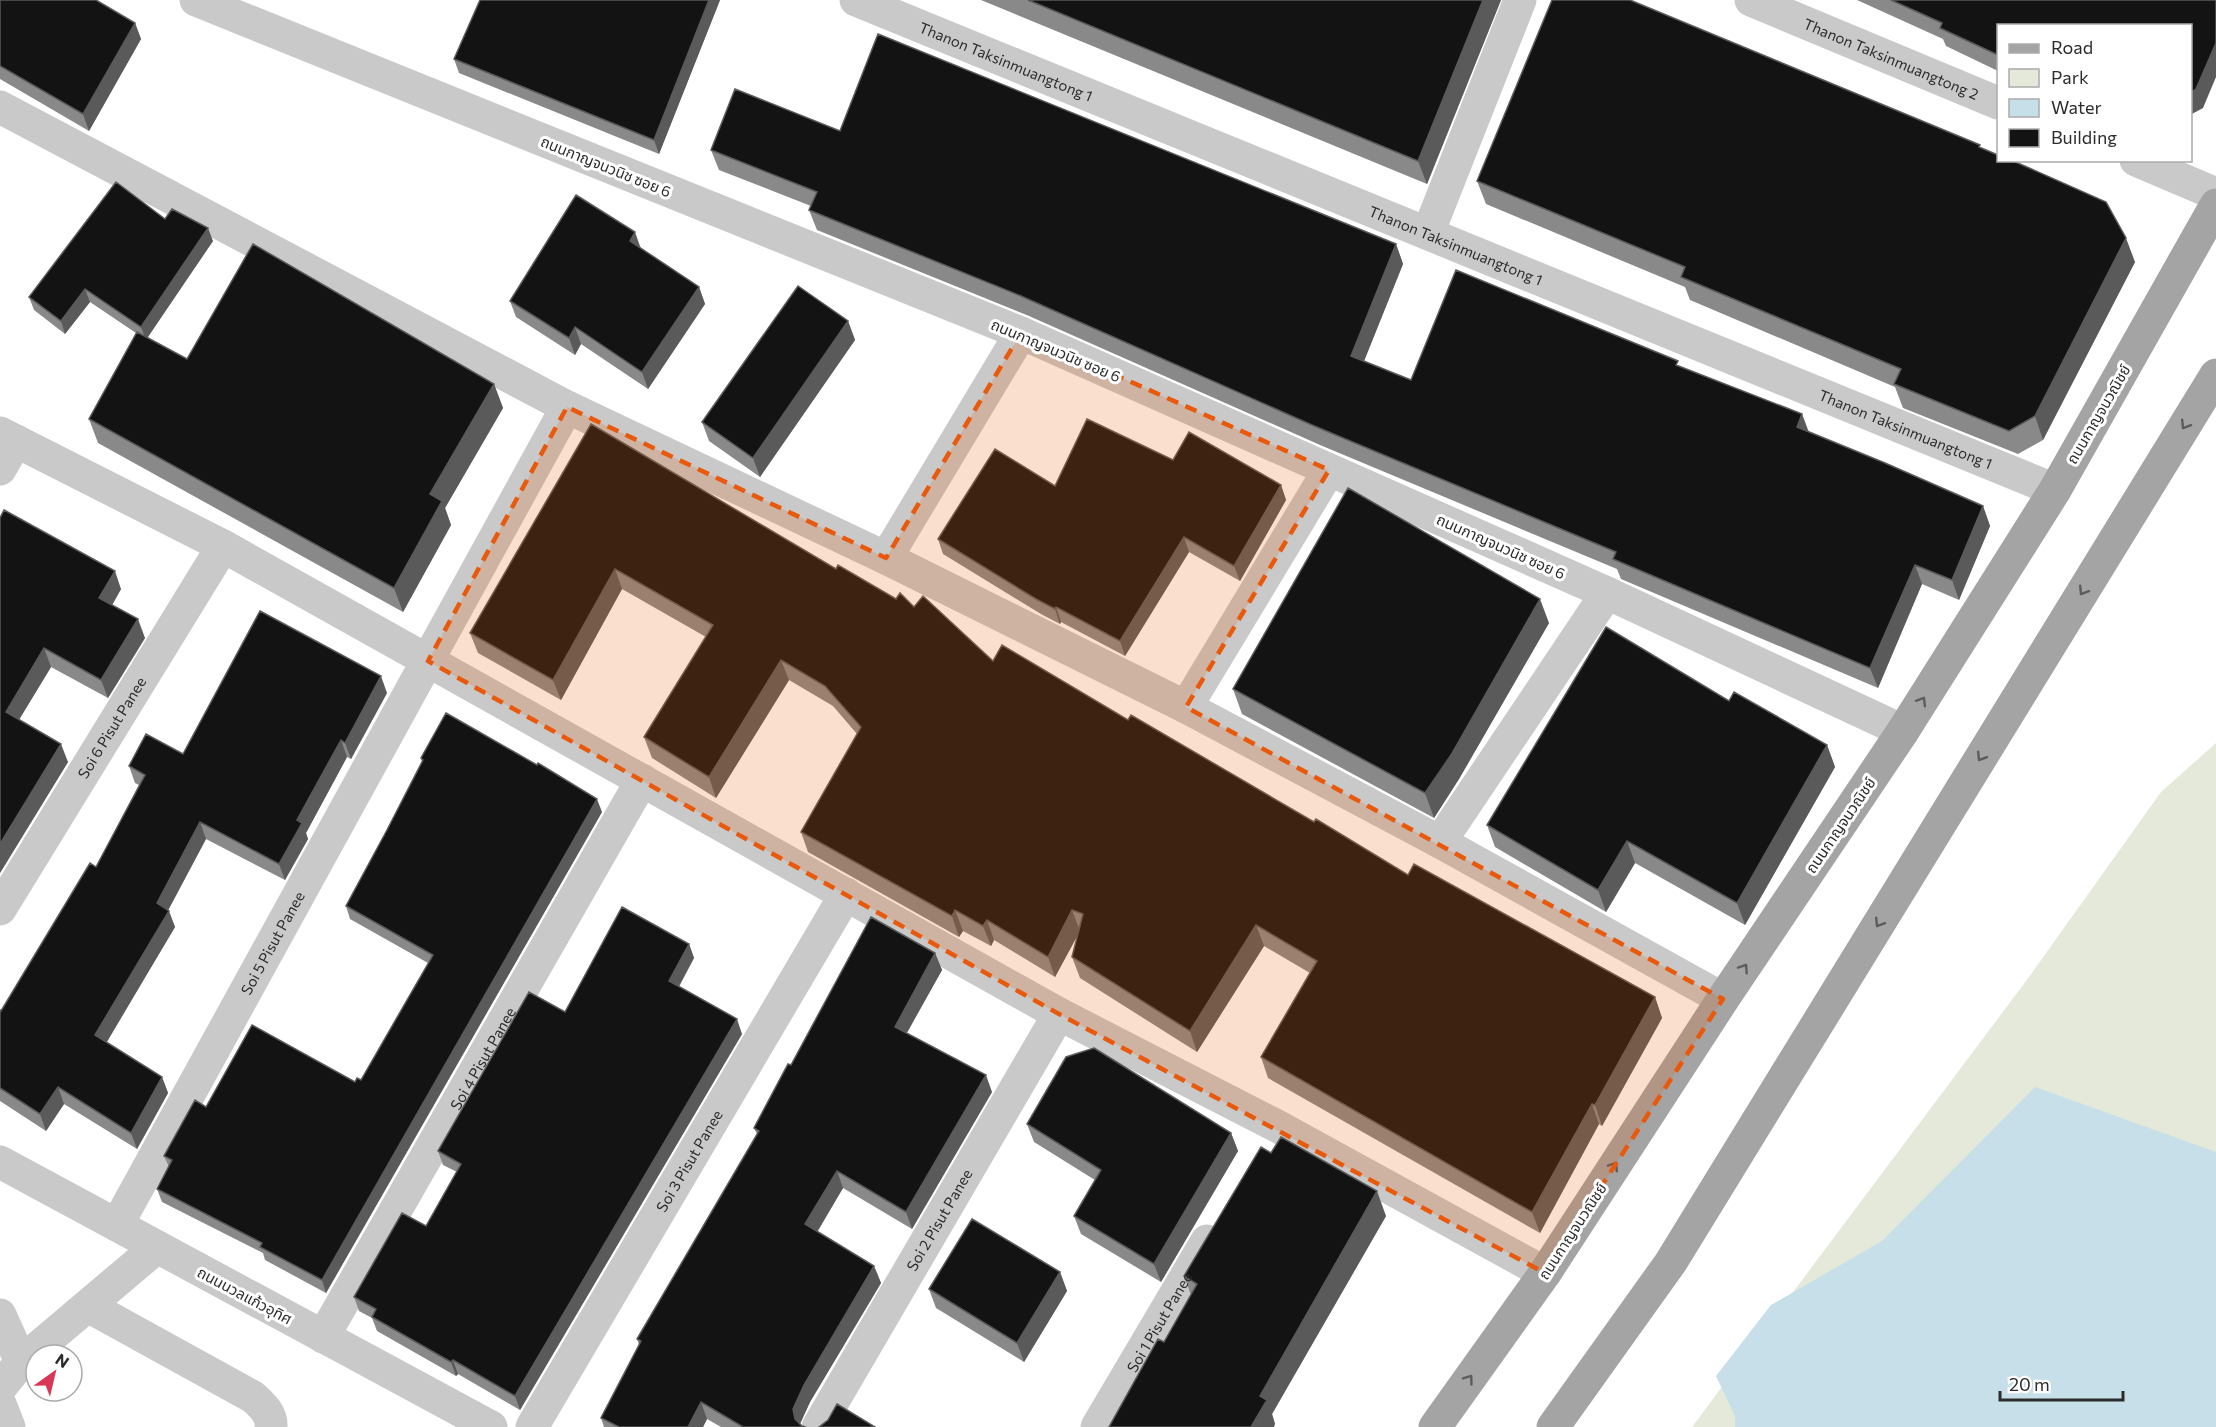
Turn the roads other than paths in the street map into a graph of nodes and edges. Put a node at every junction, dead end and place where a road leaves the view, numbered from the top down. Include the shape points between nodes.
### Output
1 (196, 0) edge
2 (1520, 0) edge
3 (1751, 0) edge
4 (865, 2) edge
5 (1997, 103) edge
6 (0, 106) edge
7 (2141, 162) edge
8 (2216, 194) edge
9 (2216, 205) edge
10 (1428, 233) junction
11 (1021, 333) junction
12 (2216, 375) edge
13 (567, 407) junction
14 (8, 437) edge
15 (0, 469) edge
16 (1329, 470) junction
17 (2055, 490) junction
18 (224, 546) junction
19 (886, 558) junction
20 (1607, 593) junction
21 (428, 661) junction
22 (1186, 707) junction
23 (1903, 731) junction
24 (642, 780) junction
25 (1440, 842) junction
26 (846, 894) junction
27 (0, 909) edge
28 (1723, 999) junction
29 (1059, 1014) junction
30 (0, 1162) edge
31 (1221, 1216) edge
32 (117, 1225) junction
33 (157, 1247) junction
34 (1545, 1273) junction
35 (88, 1306) junction
36 (0, 1315) edge
37 (323, 1337) junction
38 (21, 1362) junction
39 (0, 1388) edge
40 (0, 1404) edge
41 (9, 1427) edge
42 (271, 1427) edge
43 (491, 1427) edge
44 (532, 1427) edge
45 (818, 1427) edge
46 (1097, 1427) edge
47 (1435, 1427) edge
48 (1553, 1427) edge

1 - 11 street, ถนนกาญจนวนิช ซอย 6
2 - 10 street
3 - 5 street, Thanon Taksinmuangtong 2
4 - 10 street, Thanon Taksinmuangtong 1
6 - 13 street
7 - 8 street
9 - 17 main road, ถนนกาญจนวณิชย์
10 - 17 street, Thanon Taksinmuangtong 1
11 - 16 street, ถนนกาญจนวนิช ซอย 6
11 - 19 street
12 -> 48 main road via 1671,1262
13 - 19 street
13 - 21 street, Soi 5 Pisut Panee
14 - 15 street
14 - 18 street
16 - 20 street, ถนนกาญจนวนิช ซอย 6
16 - 22 street
23 -> 17 main road, ถนนกาญจนวณิชย์
18 - 21 street
18 - 27 street, Soi 6 Pisut Panee
19 - 22 street
20 - 23 street, ถนนกาญจนวนิช ซอย 6
20 - 25 street
21 - 24 street
21 - 32 street, Soi 5 Pisut Panee
22 - 25 street
28 -> 23 main road, ถนนกาญจนวณิชย์
24 - 26 street
24 - 37 street, Soi 4 Pisut Panee
25 - 28 street
26 - 29 street
26 - 44 street, Soi 3 Pisut Panee
34 -> 28 main road, ถนนกาญจนวณิชย์
29 - 34 street via 1269,1136
29 - 45 street, Soi 2 Pisut Panee
30 - 32 street, ถนนนวลแก้วอุทิศ
31 - 46 street, Soi 1 Pisut Panee
32 - 33 street, ถนนนวลแก้วอุทิศ
33 - 35 street
33 - 37 street, ถนนนวลแก้วอุทิศ
47 -> 34 main road, ถนนกาญจนวณิชย์
35 - 38 street
35 - 42 street via 253,1397 265,1407
36 - 38 street
37 - 43 street, ถนนนวลแก้วอุทิศ
38 - 39 street
40 - 41 street

